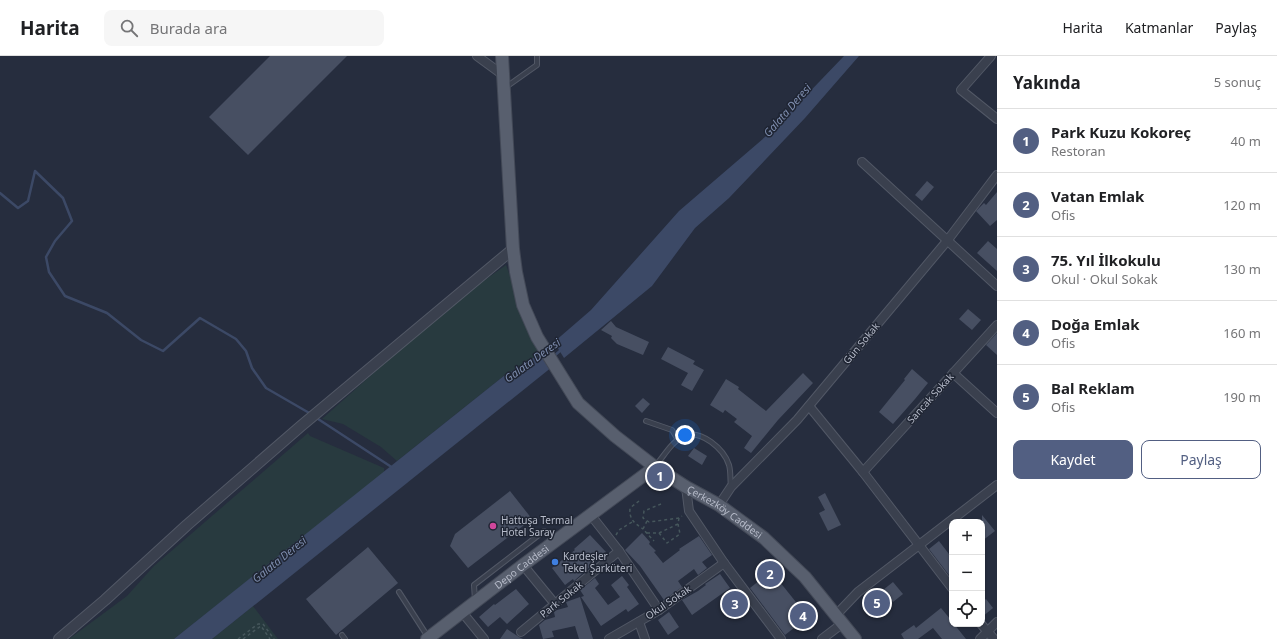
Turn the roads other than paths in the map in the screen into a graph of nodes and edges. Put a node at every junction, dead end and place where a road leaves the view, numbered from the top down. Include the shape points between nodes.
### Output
1 (477, 56) edge
2 (502, 56) edge
3 (537, 56) edge
4 (991, 56) edge
5 (503, 75) junction
6 (504, 88) junction
7 (997, 119) edge
8 (862, 162) dead end
9 (997, 176) edge
10 (947, 241) junction
11 (513, 248) junction
12 (997, 286) edge
13 (997, 325) edge
14 (953, 373) junction
15 (809, 406) junction
16 (997, 413) edge
17 (646, 420) dead end
18 (678, 440) junction
19 (655, 467) junction
20 (863, 472) junction
21 (997, 485) edge
22 (686, 487) junction
23 (731, 487) junction
24 (719, 505) junction
25 (590, 514) junction
26 (559, 538) junction
27 (918, 546) junction
28 (619, 551) junction
29 (724, 563) junction
30 (523, 565) junction
31 (949, 584) edge
32 (399, 592) dead end
33 (475, 602) junction
34 (555, 604) junction
35 (659, 610) junction
36 (462, 612) junction
37 (839, 619) junction
38 (639, 622) junction
39 (997, 622) edge
40 (983, 627) edge
41 (521, 632) dead end
42 (987, 632) junction
43 (342, 635) dead end
44 (428, 638) edge
45 (59, 639) edge
46 (345, 639) edge
47 (484, 639) edge
48 (609, 639) edge
49 (645, 639) edge
50 (781, 639) edge
51 (822, 639) edge
52 (855, 639) edge
53 (980, 639) edge
54 (994, 639) edge

1 - 5 street
2 - 5 main road, Çerkezköy Caddesi
3 - 6 lane via 537,64
4 - 7 street via 961,90
5 - 6 main road, Çerkezköy Caddesi
6 - 11 main road, Çerkezköy Caddesi
8 - 10 street
9 - 10 street, Gün Sokak
10 - 12 street
10 - 15 street, Gün Sokak
11 - 19 main road, Çerkezköy Caddesi via 524,305 537,337 564,382 578,403
11 - 45 street via 301,426
13 - 14 street, Sancak Sokak
14 - 16 street
14 - 20 street, Sancak Sokak
15 - 20 street
15 - 23 street, Gün Sokak
17 - 18 lane via 672,430
18 - 19 lane
18 - 23 lane via 684,436 699,436 717,446 728,465
19 - 22 main road, Çerkezköy Caddesi
19 - 25 main road, Depo Caddesi
20 - 27 street
21 - 27 street
22 - 24 main road, Çerkezköy Caddesi
22 - 29 street via 689,512
23 - 24 street, Gün Sokak
24 - 37 main road, Çerkezköy Caddesi via 764,538 805,577
25 - 26 main road, Depo Caddesi
25 - 28 street
26 - 30 main road, Depo Caddesi
26 - 33 lane via 544,531 474,585
27 - 31 street
27 - 37 street via 858,592
28 - 34 street, Park Sokak
28 - 35 street
29 - 35 street, Okul Sokak
29 - 50 street
30 - 33 main road, Depo Caddesi
30 - 34 street
32 - 44 lane
33 - 36 main road, Depo Caddesi
34 - 41 street, Park Sokak
35 - 38 street, Okul Sokak
36 - 44 main road, Depo Caddesi
36 - 47 street
37 - 51 street
37 - 52 main road, Çerkezköy Caddesi
38 - 48 street, Okul Sokak
38 - 49 street
39 - 42 street
40 - 42 street
42 - 53 street
42 - 54 street
43 - 46 lane

